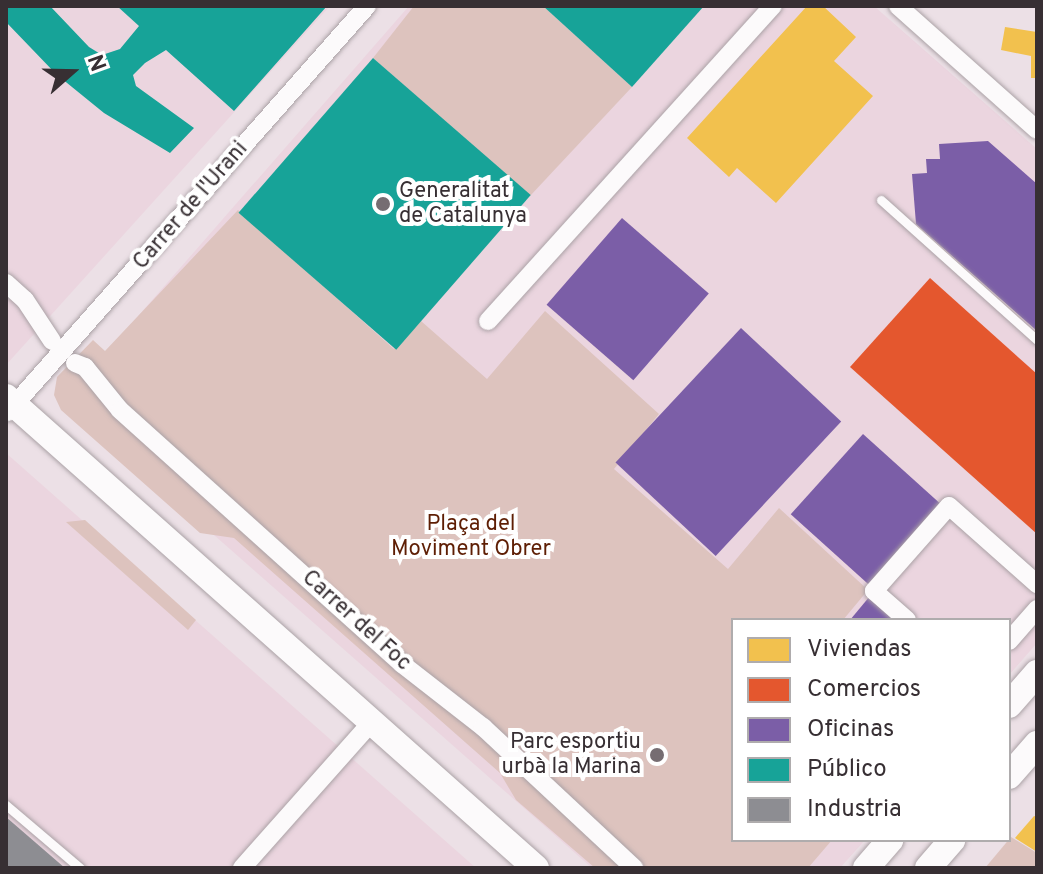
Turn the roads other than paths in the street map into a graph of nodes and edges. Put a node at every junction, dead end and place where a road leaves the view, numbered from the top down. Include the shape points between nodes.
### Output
1 (367, 6) edge
2 (773, 6) edge
3 (898, 6) edge
4 (1037, 130) edge
5 (881, 200) dead end
6 (6, 283) edge
7 (488, 321) dead end
8 (49, 336) dead end
9 (1037, 340) edge
10 (80, 365) dead end
11 (9, 405) edge
12 (1037, 584) edge
13 (1037, 609) edge
14 (905, 618) edge
15 (1011, 639) edge
16 (1037, 673) edge
17 (1011, 703) edge
18 (370, 724) junction
19 (1037, 744) edge
20 (1011, 774) edge
21 (6, 805) edge
22 (888, 842) edge
23 (950, 842) edge
24 (80, 868) edge
25 (242, 868) edge
26 (536, 868) edge
27 (634, 868) edge
28 (866, 868) edge
29 (928, 868) edge

1 - 11 street, Carrer de l'Urani
2 - 7 street
3 - 4 street
5 - 9 lane
6 - 8 street via 25,300
10 - 27 street, Carrer del Foc via 120,410 402,664 483,727
11 - 18 street
12 - 14 street via 949,506 874,591
13 - 15 street
16 - 17 street
18 - 25 street
18 - 26 street
19 - 20 street
21 - 24 lane
22 - 28 street
23 - 29 street

